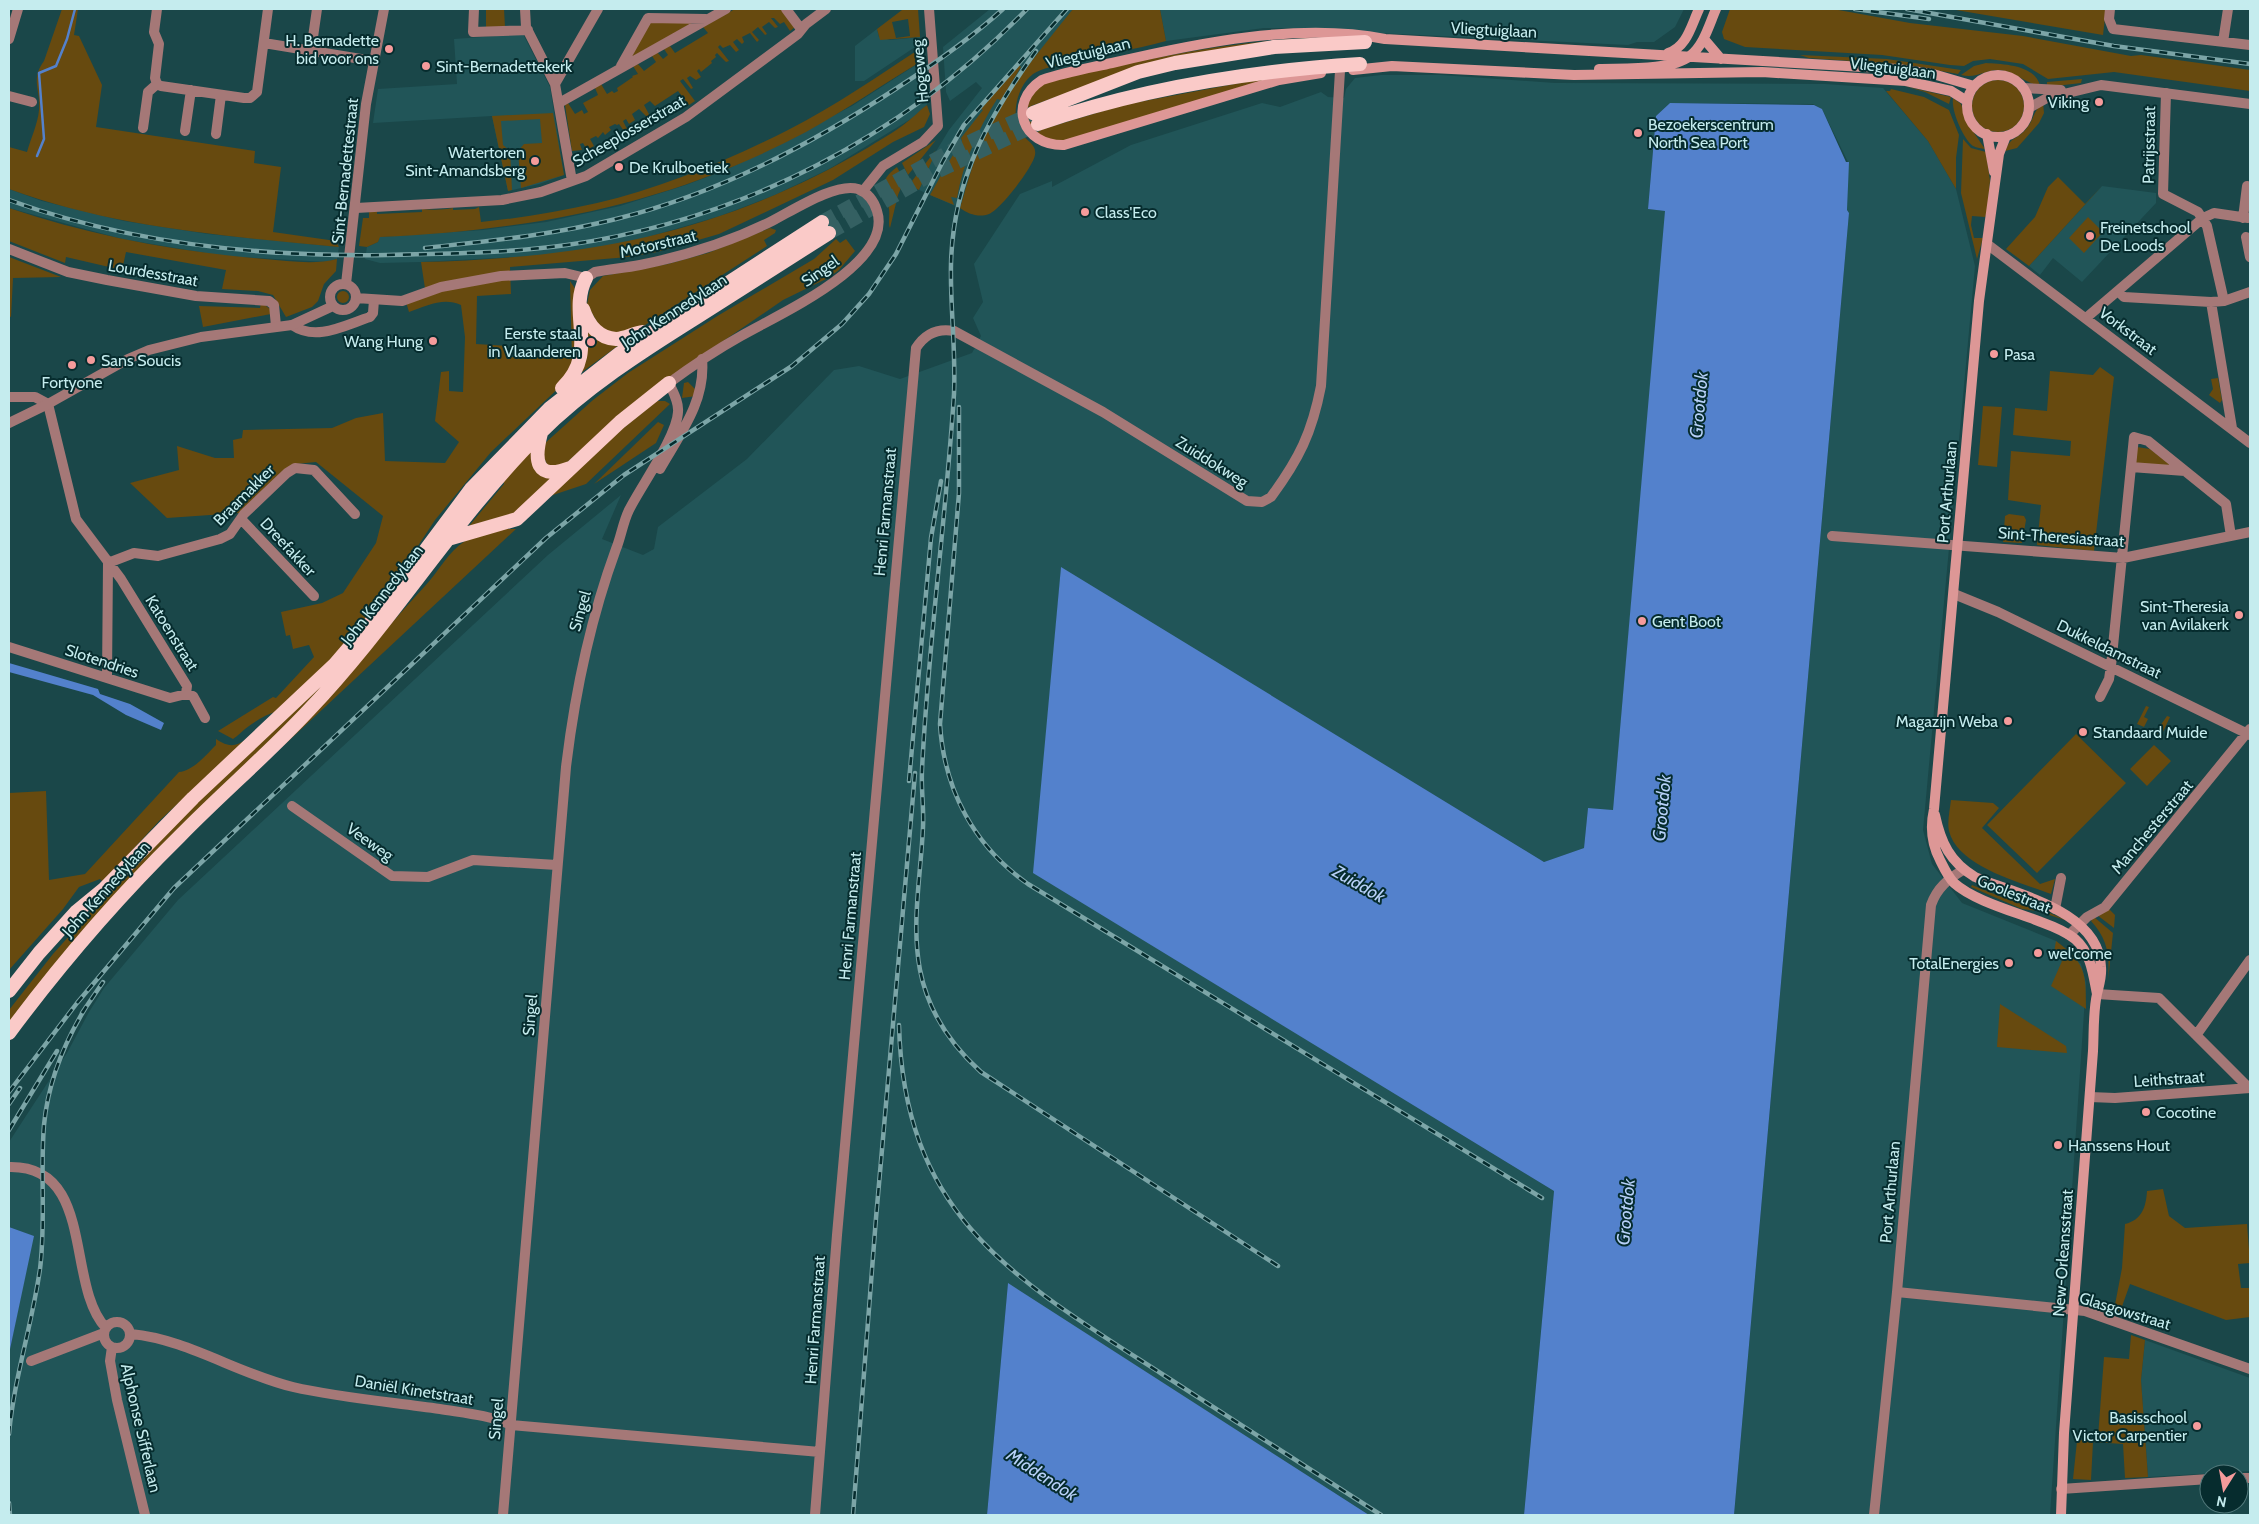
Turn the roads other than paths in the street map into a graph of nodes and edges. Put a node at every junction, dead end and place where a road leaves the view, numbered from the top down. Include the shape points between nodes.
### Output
1 (18, 9) edge
2 (157, 9) edge
3 (268, 9) edge
4 (317, 9) edge
5 (384, 9) edge
6 (474, 9) edge
7 (525, 9) edge
8 (598, 9) edge
9 (726, 9) edge
10 (786, 9) edge
11 (826, 9) edge
12 (929, 9) edge
13 (1698, 9) edge
14 (1716, 9) edge
15 (2110, 9) edge
16 (2228, 9) edge
17 (707, 19) junction
18 (801, 29) junction
19 (528, 30) junction
20 (1688, 34) junction
21 (9, 37) edge
22 (1366, 38) junction
23 (1704, 39) junction
24 (2223, 42) junction
25 (264, 43) junction
26 (2250, 45) edge
27 (311, 51) junction
28 (1665, 54) junction
29 (1690, 56) junction
30 (1721, 58) junction
31 (373, 61) junction
32 (1366, 65) junction
33 (621, 66) junction
34 (1340, 71) junction
35 (1703, 72) junction
36 (1549, 74) junction
37 (157, 84) junction
38 (555, 84) junction
39 (1974, 86) junction
40 (2023, 88) junction
41 (190, 90) junction
42 (2070, 91) junction
43 (2166, 93) junction
44 (221, 95) junction
45 (9, 96) edge
46 (1967, 101) junction
47 (32, 102) dead end
48 (559, 102) junction
49 (2250, 104) edge
50 (2029, 108) junction
51 (143, 128) dead end
52 (185, 131) dead end
53 (216, 134) dead end
54 (1987, 134) junction
55 (2006, 136) junction
56 (1995, 179) junction
57 (572, 181) junction
58 (2247, 186) dead end
59 (863, 191) junction
60 (356, 208) junction
61 (2203, 218) junction
62 (2246, 237) dead end
63 (1987, 244) junction
64 (9, 249) edge
65 (2250, 257) edge
66 (586, 278) junction
67 (346, 284) junction
68 (2118, 291) junction
69 (2250, 292) edge
70 (356, 298) junction
71 (374, 300) junction
72 (2224, 301) junction
73 (581, 302) junction
74 (2211, 302) junction
75 (333, 306) junction
76 (2086, 318) junction
77 (292, 325) junction
78 (276, 326) junction
79 (938, 331) joint
80 (651, 332) junction
81 (702, 359) junction
82 (669, 383) junction
83 (9, 397) edge
84 (48, 404) junction
85 (550, 408) junction
86 (9, 423) edge
87 (2232, 428) junction
88 (541, 432) junction
89 (2250, 442) edge
90 (2131, 467) junction
91 (571, 468) junction
92 (2185, 471) junction
93 (355, 514) dead end
94 (240, 519) junction
95 (625, 525) junction
96 (2250, 532) edge
97 (1832, 536) dead end
98 (2231, 536) junction
99 (448, 539) junction
100 (1958, 544) junction
101 (2123, 558) junction
102 (108, 563) junction
103 (1954, 594) junction
104 (314, 596) dead end
105 (9, 648) edge
106 (2111, 666) junction
107 (107, 678) junction
108 (186, 694) junction
109 (2100, 697) dead end
110 (205, 718) dead end
111 (2249, 732) edge
112 (292, 806) dead end
113 (1934, 809) junction
114 (557, 865) junction
115 (1963, 870) junction
116 (1950, 878) junction
117 (2061, 878) dead end
118 (2055, 909) junction
119 (2080, 923) junction
120 (2069, 935) junction
121 (2250, 960) edge
122 (9, 990) edge
123 (2097, 994) junction
124 (9, 1033) edge
125 (2197, 1034) junction
126 (2250, 1088) edge
127 (2090, 1096) junction
128 (9, 1168) edge
129 (1897, 1292) junction
130 (2074, 1310) junction
131 (105, 1331) junction
132 (131, 1334) junction
133 (112, 1347) junction
134 (32, 1361) dead end
135 (2250, 1369) edge
136 (511, 1425) junction
137 (820, 1452) junction
138 (2199, 1480) edge
139 (2061, 1489) junction
140 (145, 1515) edge
141 (504, 1515) edge
142 (815, 1515) edge
143 (1874, 1515) edge
144 (2061, 1515) edge

1 - 21 street
2 - 37 street via 154,32 159,44
3 - 25 street
4 - 27 street
5 - 31 street, Sint-Bernadettestraat
6 - 19 street via 473,32
7 - 19 street
8 - 38 street
9 - 17 street
10 - 18 street
11 - 18 street, Scheeplosserstraat
12 - 59 street, Hogeweg via 939,122 937,130 883,166
13 - 20 main road
14 - 23 main road
15 - 24 street via 2113,29
16 - 24 street
17 - 33 street
17 - 33 street via 648,18
18 - 57 street, Scheeplosserstraat via 686,117
19 - 38 street
20 - 28 main road via 1678,50
20 - 29 main road
22 - 28 main road, Vliegtuiglaan
22 - 32 highway via 1274,47 1175,63 1138,72 1036,118 1224,78 1277,70
22 - 34 main road, Vliegtuiglaan via 1273,34 1149,54 1042,80 1030,90 1023,107 1023,117 1026,128 1040,142 1064,145 1280,80
23 - 29 main road
23 - 30 main road
24 - 26 street
25 - 27 street
25 - 44 street via 254,96
27 - 31 street
28 - 29 main road, Vliegtuiglaan
29 - 30 main road, Vliegtuiglaan
29 - 35 main road
29 - 36 main road via 1660,65 1562,68
30 - 39 main road, Vliegtuiglaan via 1898,69 1934,74
31 - 60 street, Sint-Bernadettestraat
32 - 34 main road, Vliegtuiglaan
32 - 36 main road, Vliegtuiglaan
33 - 48 street
34 - 79 street, Zuiddokweg via 1321,386 1305,445 1270,497 1262,502 1247,501 1103,412 965,336 954,331
35 - 36 main road, Vliegtuiglaan
35 - 46 main road, Vliegtuiglaan via 1762,72 1906,81 1951,91
37 - 41 street
37 - 51 street via 148,92
38 - 48 street
39 - 40 main road via 1988,76 1996,75 2013,78
39 - 46 main road
40 - 42 street
40 - 50 main road
41 - 44 street
41 - 52 street
42 - 43 street via 2101,85
42 - 50 street via 2044,99
43 - 49 street
43 - 61 street, Patrijsstraat via 2163,194 2192,208
44 - 53 street
45 - 47 street
46 - 54 main road via 1973,124
48 - 57 street
50 - 55 main road, Port Arthurlaan via 2022,125
54 - 55 main road
54 - 56 main road, Port Arthurlaan
55 - 56 main road, Port Arthurlaan via 1998,154
56 - 63 main road, Port Arthurlaan
57 - 60 street, Scheeplosserstraat via 502,200
58 - 61 street via 2246,218 2214,213
59 - 66 street, Motorstraat via 837,189 720,244 662,260 595,272
59 - 81 street, Singel via 875,204 879,217 876,237 864,256 825,288
60 - 67 street, Sint-Bernadettestraat
61 - 68 street
61 - 72 street
62 - 65 street
63 - 76 street, Vorkstraat
63 - 100 main road, Port Arthurlaan
64 - 78 street, Lourdesstraat via 68,272 107,280 196,296 269,301 274,305
66 - 71 street via 565,273 500,276 430,289 402,301
66 - 73 highway
67 - 70 street via 354,289
67 - 75 street via 332,289 329,297
68 - 74 street via 2124,297
68 - 76 street
69 - 72 street
70 - 71 street
70 - 75 street via 353,305 345,310
71 - 77 street via 370,317 321,332 302,332
72 - 74 street
73 - 80 highway via 591,326 608,337 616,339
73 - 85 highway via 577,370 559,391
74 - 87 street
75 - 77 street
76 - 87 street, Vorkstraat
77 - 78 street
78 - 84 street via 201,337 149,350
79 - 137 street, Henri Farmanstraat via 921,341 914,361
80 - 85 highway, John Kennedylaan via 580,382
80 - 88 highway, John Kennedylaan via 826,228 597,384
81 - 82 street, Singel
81 - 95 street, Singel via 702,386 696,407
82 - 91 highway via 620,422
82 - 95 street, Singel via 677,401 677,418 628,512
83 - 84 street via 34,397
84 - 86 street
84 - 102 street, Katoenstraat via 73,513
85 - 122 highway, John Kennedylaan via 471,489 377,615 334,664 193,798 104,889 76,912
87 - 89 street, Vorkstraat
88 - 91 highway via 536,459 541,468 552,473
88 - 99 highway, John Kennedylaan via 504,469
90 - 92 street
90 - 92 street via 2134,438 2148,441
90 - 101 street
91 - 99 highway via 516,519
92 - 98 street via 2226,504
93 - 94 street, Braamakker via 314,470 295,468
94 - 102 street, Braamakker via 230,534 220,539 158,556 134,553
94 - 104 street, Dreefakker
95 - 114 street, Singel via 602,588 580,672 566,767
96 - 98 street, Sint-Theresiastraat
97 - 100 street, Sint-Theresiastraat
98 - 101 street, Sint-Theresiastraat
99 - 124 highway, John Kennedylaan via 344,672 119,898 60,966
100 - 101 street, Sint-Theresiastraat
100 - 103 main road, Port Arthurlaan
101 - 106 street
102 - 107 street
102 - 108 street, Katoenstraat via 187,686
103 - 106 street, Dukkeldamstraat via 1974,600
103 - 113 main road, Port Arthurlaan
105 - 107 street, Slotendries
106 - 109 street
106 - 111 street, Dukkeldamstraat
107 - 108 street, Slotendries via 170,698
108 - 110 street, Katoenstraat via 193,696
111 - 119 street, Manchesterstraat via 2105,907
112 - 114 street, Veeweg via 392,876 428,878 473,860
113 - 115 main road, Port Arthurlaan via 1942,844
113 - 116 main road, Port Arthurlaan via 1932,837 1936,853
114 - 136 street, Singel
115 - 116 street, Port Arthurlaan
115 - 118 main road, Goolestraat
116 - 120 main road, Goolestraat via 1972,894
116 - 129 street, Port Arthurlaan via 1935,894 1931,905
117 - 118 street, Goolestraat
118 - 119 main road, Goolestraat
119 - 120 street, Manchesterstraat
119 - 123 main road via 2100,956 2101,983
120 - 123 main road, Goolestraat via 2087,955
121 - 125 street
123 - 125 street via 2159,998
123 - 127 main road, New-Orleansstraat
125 - 126 street
126 - 127 street, Leithstraat via 2115,1098
127 - 130 main road, New-Orleansstraat
128 - 131 street via 24,1168 43,1176 60,1192 69,1210 93,1304
129 - 130 street, Glasgowstraat
129 - 143 street, Port Arthurlaan
130 - 135 street, Glasgowstraat
130 - 139 main road, New-Orleansstraat
131 - 132 street via 112,1323 120,1322
131 - 133 street via 106,1341
131 - 134 street
132 - 133 street via 125,1346
132 - 136 street, Daniël Kinetstraat via 186,1349 255,1377 294,1387 461,1412
133 - 140 street, Alphonse Sifferlaan via 110,1361 117,1400
136 - 137 street, Daniël Kinetstraat
136 - 141 street, Singel
137 - 142 street, Henri Farmanstraat
138 - 139 street
139 - 144 main road, New-Orleansstraat

